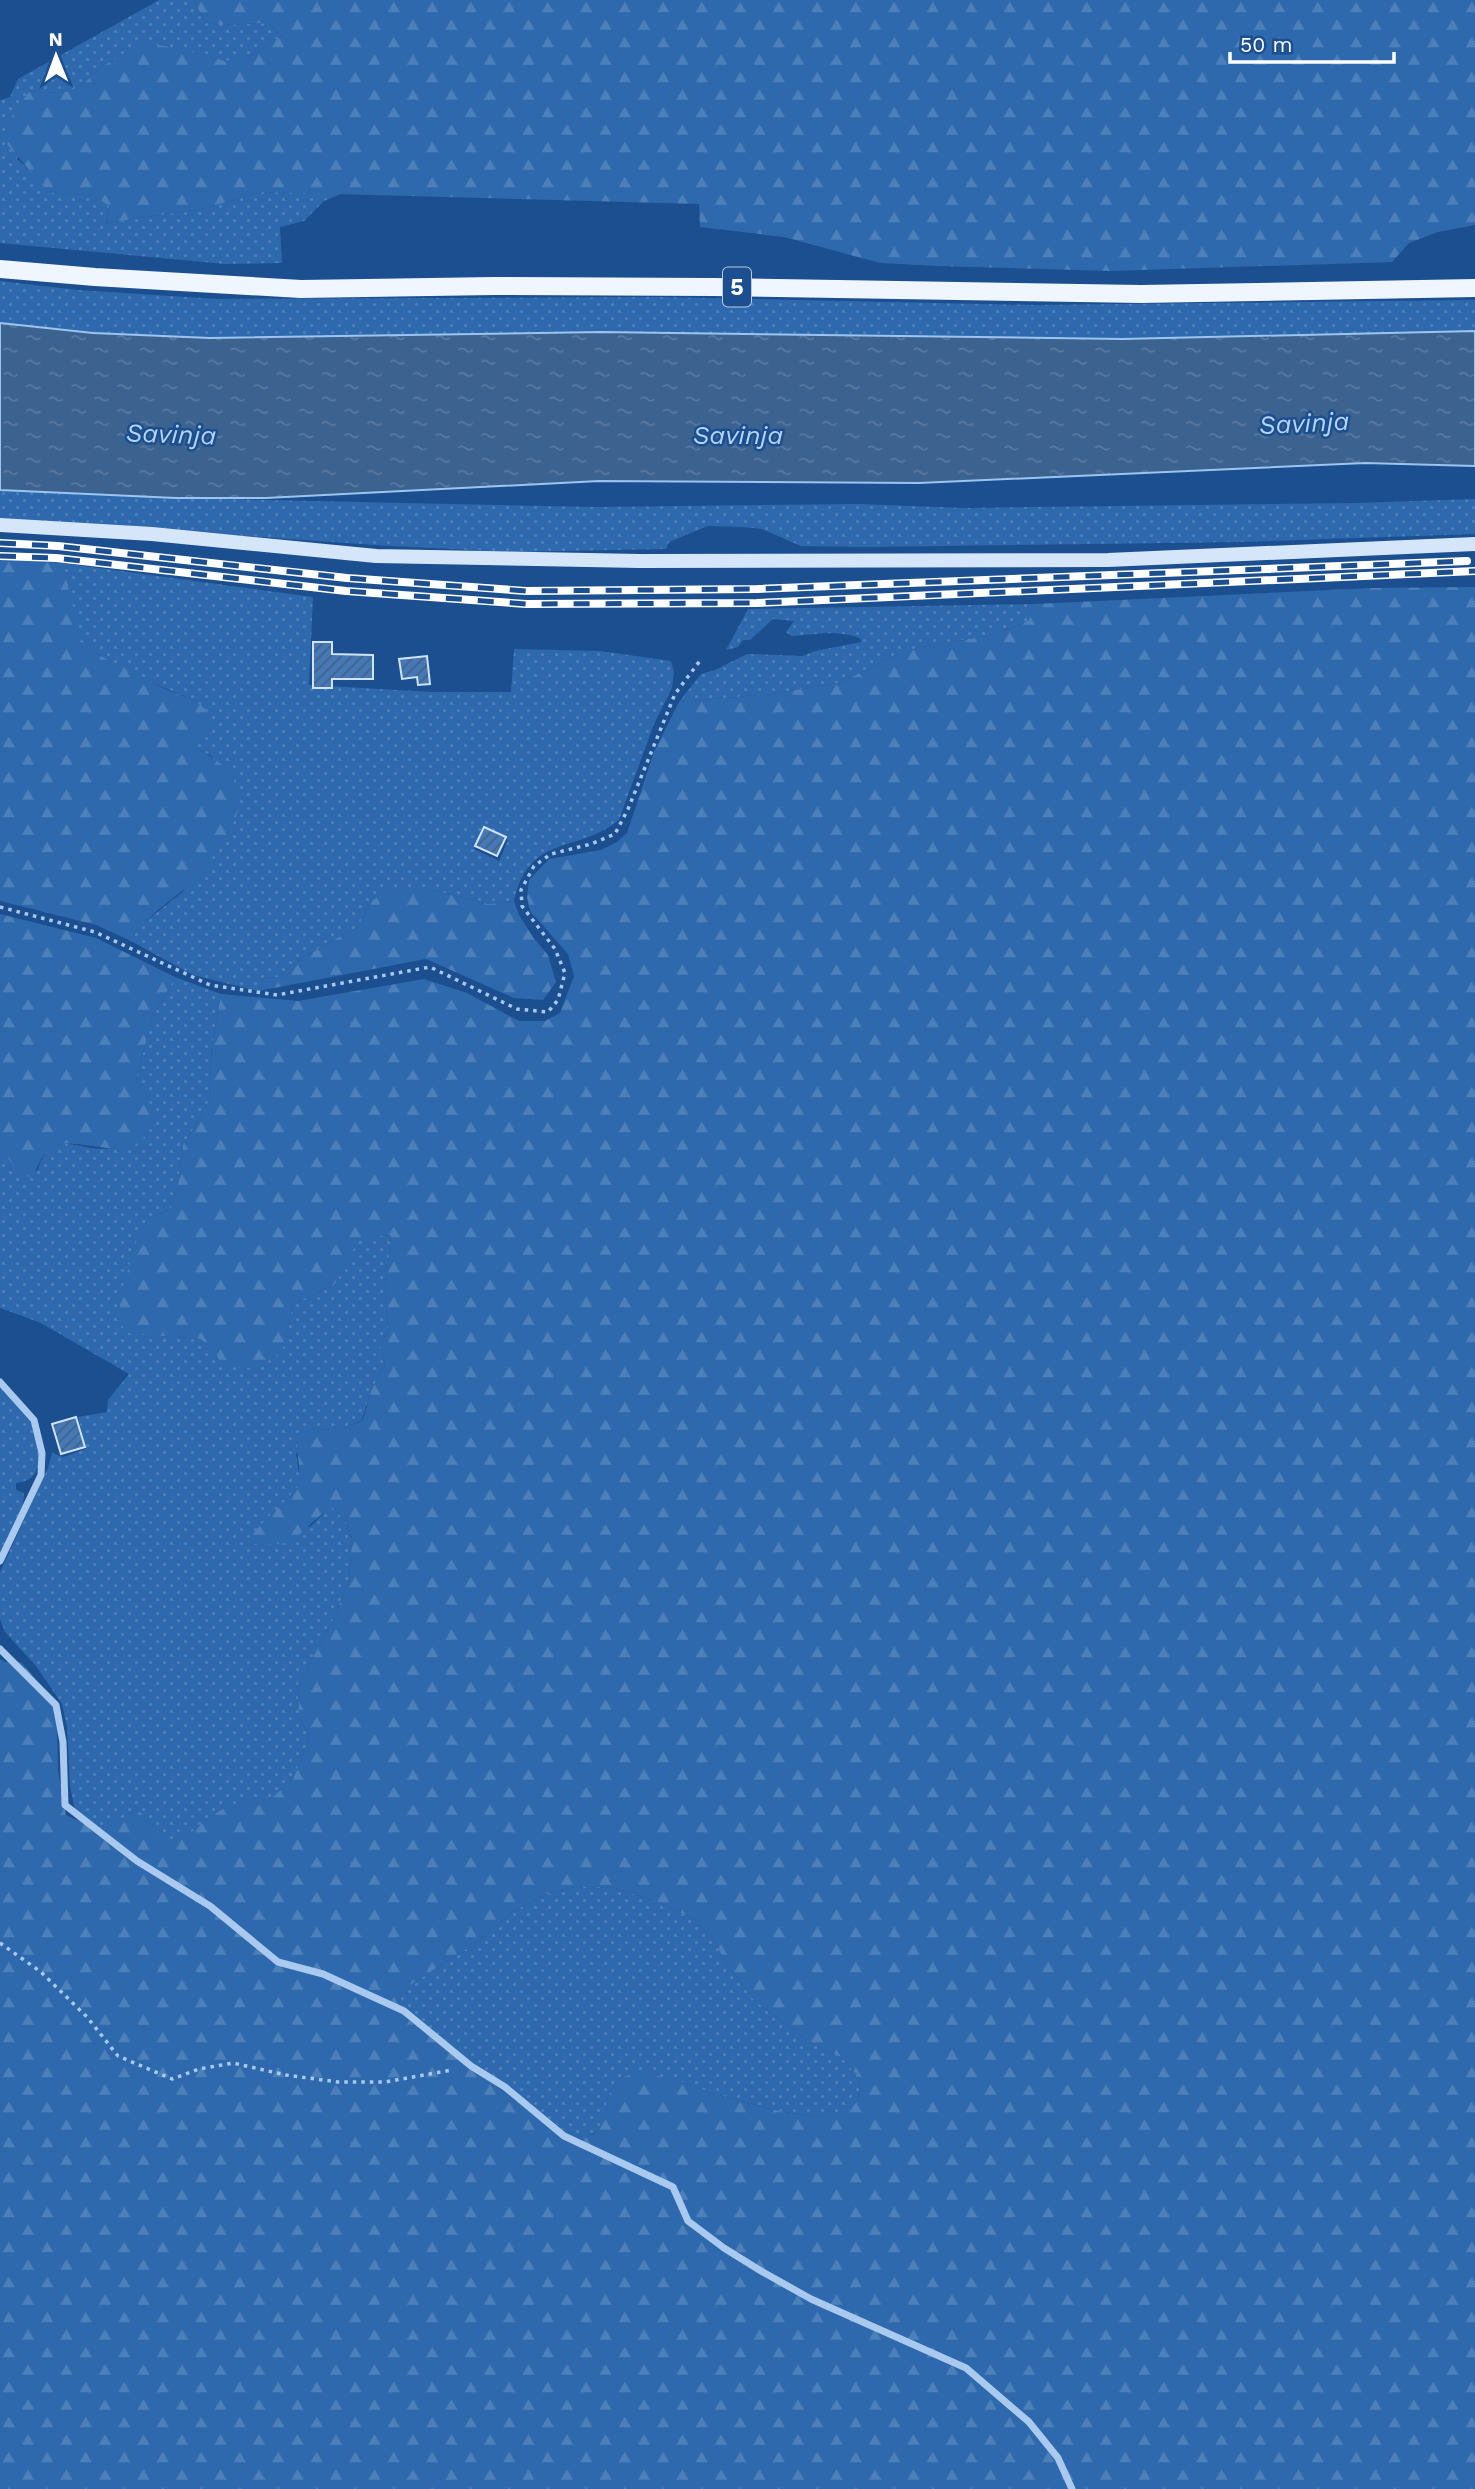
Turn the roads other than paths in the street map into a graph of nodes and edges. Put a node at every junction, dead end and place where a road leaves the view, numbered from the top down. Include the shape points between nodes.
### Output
1 (0, 269) edge
2 (1475, 288) edge
3 (0, 525) edge
4 (1475, 544) edge
5 (0, 1382) edge
6 (0, 1561) edge
7 (0, 1649) edge
8 (1072, 2489) edge

1 - 2 main road, 5 via 301,289 713,287 1141,294
3 - 4 street via 152,534 376,556 598,560 1108,560
5 - 6 street via 34,1420 42,1452 41,1475
7 - 8 street via 56,1704 65,1805 137,1861 210,1906 278,1962 323,1974 404,2011 564,2136 673,2187 688,2221 724,2248 811,2298 966,2368 1029,2423 1058,2458

